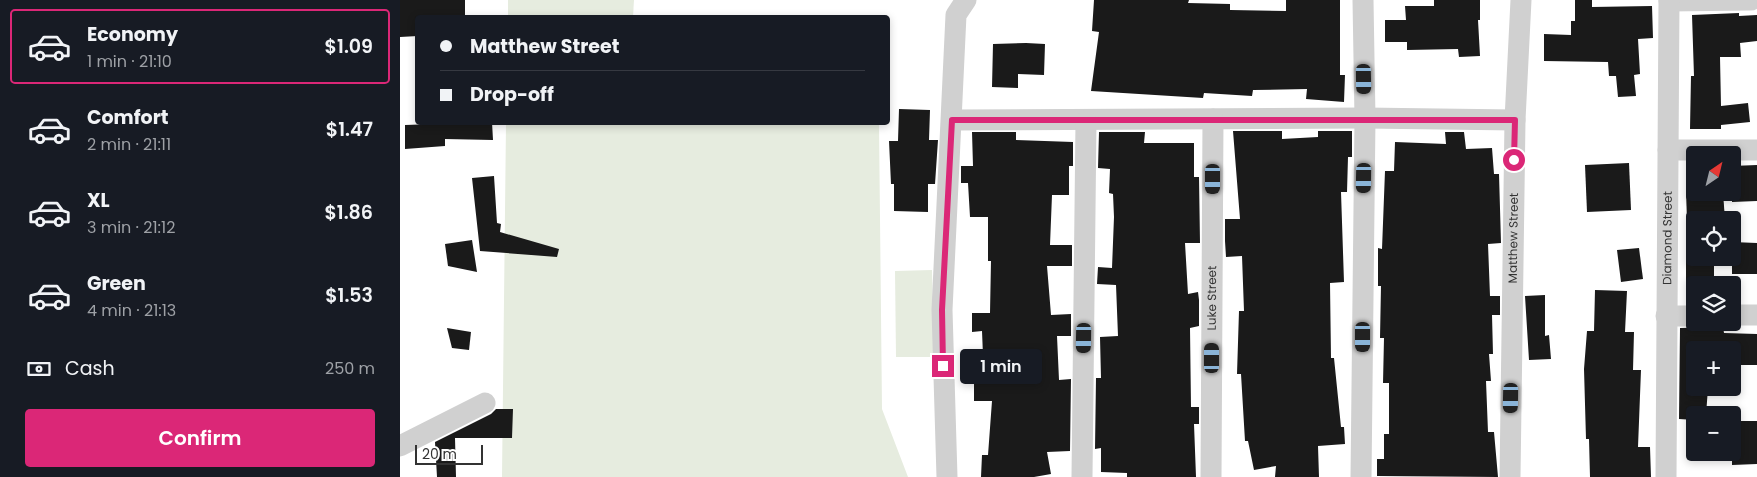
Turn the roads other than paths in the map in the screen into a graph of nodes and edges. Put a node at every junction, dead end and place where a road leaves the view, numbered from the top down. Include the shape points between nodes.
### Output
1 (966, 0) edge
2 (1363, 0) edge
3 (1521, 0) edge
4 (1751, 0) edge
5 (1669, 1) edge
6 (1365, 118) junction
7 (1214, 119) junction
8 (952, 120) junction
9 (1515, 120) junction
10 (1086, 121) junction
11 (1668, 150) junction
12 (1757, 150) edge
13 (1741, 315) edge
14 (1757, 315) edge
15 (1666, 316) junction
16 (1686, 316) edge
17 (485, 403) dead end
18 (400, 446) edge
19 (947, 477) edge
20 (1082, 477) edge
21 (1211, 477) edge
22 (1361, 477) edge
23 (1510, 477) edge
24 (1666, 477) edge

1 - 8 street via 956,15
2 - 6 street
3 - 9 street, Matthew Street
4 - 5 street
5 - 11 street, Diamond Street
6 - 7 street
6 - 9 street
6 - 22 street
7 - 10 street
7 - 21 street, Luke Street
8 - 10 street
8 - 19 street via 942,310
9 - 23 street, Matthew Street
10 - 20 street
11 - 12 street
11 - 15 street, Diamond Street
13 - 14 street
15 - 16 street
15 - 24 street, Diamond Street
17 - 18 street

